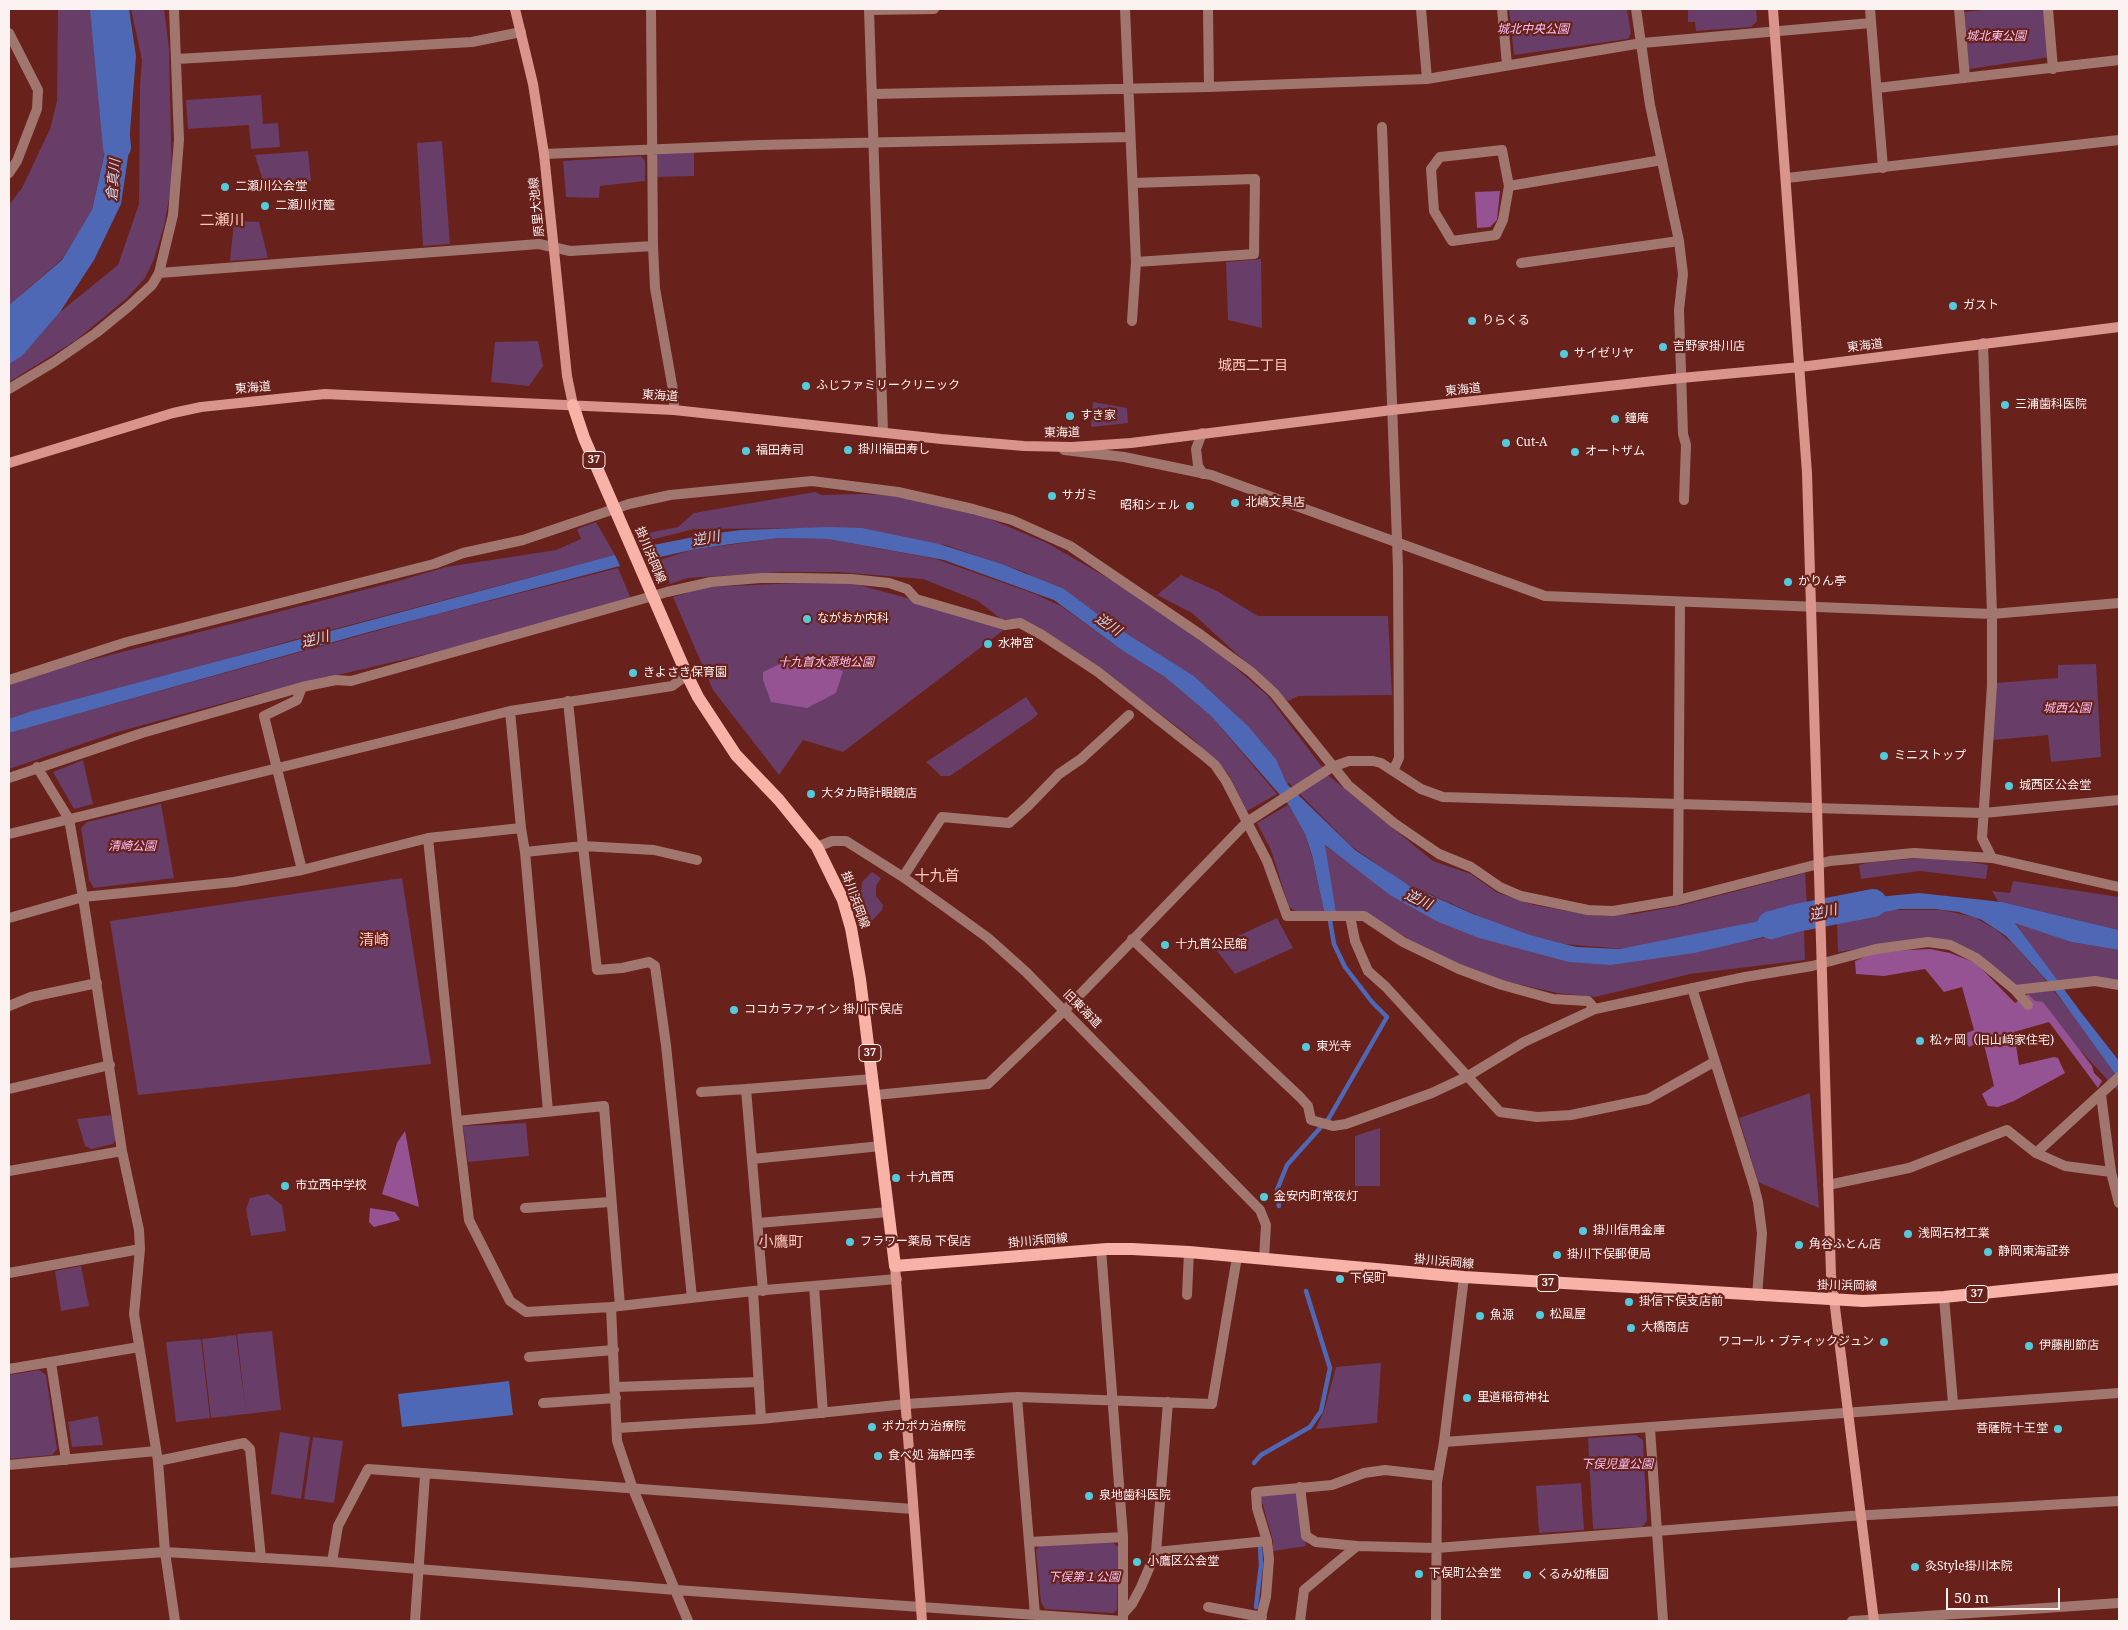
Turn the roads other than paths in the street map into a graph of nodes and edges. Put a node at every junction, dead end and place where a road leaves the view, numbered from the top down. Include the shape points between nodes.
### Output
1 (174, 9) edge
2 (515, 9) edge
3 (651, 9) edge
4 (869, 9) edge
5 (934, 9) edge
6 (1125, 9) edge
7 (1208, 9) edge
8 (1421, 9) edge
9 (1502, 9) edge
10 (1636, 9) edge
11 (1773, 9) edge
12 (1870, 9) edge
13 (1960, 9) edge
14 (2048, 9) edge
15 (1871, 23) junction
16 (1775, 31) junction
17 (521, 32) junction
18 (9, 33) edge
19 (1642, 43) junction
20 (177, 59) junction
21 (2119, 60) edge
22 (1507, 64) junction
23 (2053, 69) junction
24 (1965, 78) junction
25 (1427, 79) junction
26 (1209, 87) junction
27 (1127, 88) junction
28 (1877, 88) junction
29 (872, 94) junction
30 (1382, 127) dead end
31 (1129, 137) junction
32 (2119, 140) edge
33 (872, 144) junction
34 (653, 151) junction
35 (544, 154) junction
36 (1662, 160) junction
37 (1883, 168) junction
38 (9, 173) edge
39 (1787, 178) junction
40 (1133, 184) junction
41 (1509, 186) junction
42 (1679, 241) junction
43 (653, 246) junction
44 (554, 248) junction
45 (1136, 262) junction
46 (1521, 263) dead end
47 (159, 273) junction
48 (1132, 321) dead end
49 (2119, 327) edge
50 (1983, 343) junction
51 (1800, 367) junction
52 (1681, 378) junction
53 (9, 389) edge
54 (573, 405) junction
55 (674, 410) junction
56 (1392, 410) junction
57 (883, 432) junction
58 (1202, 433) junction
59 (1024, 446) junction
60 (9, 463) edge
61 (1203, 474) junction
62 (1684, 500) dead end
63 (616, 512) junction
64 (1395, 541) junction
65 (652, 594) junction
66 (1680, 602) junction
67 (2119, 604) edge
68 (1812, 607) junction
69 (1992, 614) junction
70 (687, 675) junction
71 (9, 680) edge
72 (302, 687) junction
73 (568, 701) junction
74 (510, 711) junction
75 (1129, 715) dead end
76 (278, 766) junction
77 (37, 767) junction
78 (1330, 768) junction
79 (1393, 771) junction
80 (9, 778) edge
81 (2119, 800) edge
82 (1677, 804) junction
83 (1818, 807) junction
84 (1984, 813) junction
85 (69, 819) junction
86 (1248, 821) junction
87 (521, 828) junction
88 (9, 834) edge
89 (428, 838) junction
90 (583, 846) junction
91 (816, 847) junction
92 (524, 852) junction
93 (1992, 858) junction
94 (697, 860) dead end
95 (1820, 866) junction
96 (302, 870) junction
97 (903, 877) junction
98 (2119, 887) edge
99 (83, 897) junction
100 (1678, 900) junction
101 (1350, 916) junction
102 (9, 918) edge
103 (1132, 939) junction
104 (1823, 960) junction
105 (97, 983) junction
106 (2119, 984) edge
107 (1692, 988) junction
108 (2015, 990) junction
109 (2028, 1005) dead end
110 (9, 1006) edge
111 (1595, 1009) junction
112 (1065, 1010) junction
113 (1714, 1062) junction
114 (110, 1065) junction
115 (1468, 1076) junction
116 (2119, 1077) edge
117 (873, 1080) junction
118 (9, 1089) edge
119 (746, 1089) junction
120 (701, 1092) dead end
121 (2101, 1095) junction
122 (876, 1096) junction
123 (548, 1111) junction
124 (457, 1121) junction
125 (881, 1146) junction
126 (122, 1151) junction
127 (2036, 1153) junction
128 (752, 1159) junction
129 (9, 1171) edge
130 (2111, 1172) junction
131 (1828, 1185) junction
132 (610, 1202) junction
133 (2119, 1203) edge
134 (525, 1208) dead end
135 (889, 1212) junction
136 (758, 1223) junction
137 (1101, 1249) junction
138 (140, 1250) junction
139 (1189, 1252) junction
140 (1237, 1257) junction
141 (1264, 1259) junction
142 (896, 1272) junction
143 (9, 1273) edge
144 (1464, 1277) junction
145 (2119, 1279) edge
146 (814, 1286) junction
147 (758, 1291) junction
148 (1187, 1295) dead end
149 (1757, 1296) junction
150 (1944, 1297) junction
151 (692, 1298) junction
152 (1834, 1300) junction
153 (616, 1306) junction
154 (139, 1347) junction
155 (614, 1350) junction
156 (529, 1357) dead end
157 (50, 1363) junction
158 (9, 1369) edge
159 (759, 1382) junction
160 (616, 1387) junction
161 (2119, 1393) edge
162 (1017, 1397) junction
163 (616, 1398) junction
164 (1114, 1400) junction
165 (1168, 1402) junction
166 (543, 1403) dead end
167 (906, 1404) junction
168 (1953, 1404) junction
169 (1849, 1412) junction
170 (823, 1413) junction
171 (761, 1419) junction
172 (618, 1428) junction
173 (1650, 1428) junction
174 (1444, 1442) junction
175 (157, 1456) junction
176 (66, 1460) junction
177 (9, 1465) edge
178 (425, 1474) junction
179 (1438, 1476) junction
180 (1300, 1487) junction
181 (633, 1489) junction
182 (2119, 1501) edge
183 (913, 1508) junction
184 (1861, 1516) junction
185 (1656, 1532) junction
186 (1123, 1537) junction
187 (1267, 1540) junction
188 (1029, 1542) junction
189 (1357, 1546) junction
190 (1436, 1548) junction
191 (165, 1552) junction
192 (1156, 1552) junction
193 (261, 1558) junction
194 (332, 1562) junction
195 (9, 1563) edge
196 (419, 1569) junction
197 (676, 1590) junction
198 (2119, 1603) edge
199 (1208, 1606) dead end
200 (920, 1607) junction
201 (1035, 1615) junction
202 (1123, 1619) edge
203 (1261, 1619) edge
204 (1874, 1620) edge
205 (175, 1621) edge
206 (415, 1621) edge
207 (688, 1621) edge
208 (922, 1621) edge
209 (1300, 1621) edge
210 (1436, 1621) edge
211 (1663, 1621) edge
212 (1852, 1621) edge

1 - 20 street
2 - 17 main road, 原里大池線
3 - 34 street
4 - 5 street
4 - 29 street
6 - 27 street
7 - 26 street
8 - 25 street
9 - 22 street
10 - 19 street
11 - 16 main road
12 - 15 street
13 - 24 street
14 - 23 street
15 - 16 street
15 - 28 street
16 - 19 street
16 - 39 main road
17 - 20 street via 472,42
17 - 35 main road, 原里大池線
18 - 38 street via 38,90 37,109 17,161
19 - 22 street
19 - 36 street via 1650,105
20 - 47 street via 179,140 173,215
21 - 23 street
22 - 25 street
23 - 24 street
24 - 28 street
25 - 26 street
26 - 27 street
27 - 29 street
27 - 31 street
28 - 37 street
29 - 33 street
30 - 56 street
31 - 33 street
31 - 40 street
32 - 37 street
33 - 34 street via 759,145
33 - 57 street
34 - 35 street
34 - 43 street
35 - 44 main road, 原里大池線
36 - 41 street
36 - 42 street
37 - 39 street
39 - 51 main road
40 - 45 street
40 - 45 street via 1255,179 1254,254
41 - 41 street via 1502,150 1440,157 1431,169 1434,211 1452,241 1496,235 1503,220
42 - 46 street
42 - 52 street via 1683,274 1679,310
43 - 44 street via 570,251
43 - 55 street via 655,288
44 - 47 street via 539,244
44 - 54 main road, 原里大池線
45 - 48 street
47 - 53 street via 152,285 96,333
49 - 50 main road, 東海道
50 - 51 main road, 東海道
50 - 69 street
51 - 52 main road, 東海道
51 - 68 main road
52 - 56 main road, 東海道
52 - 62 street via 1686,445
54 - 55 main road, 東海道
54 - 60 main road, 東海道 via 325,394 236,402 173,413
54 - 63 main road, 掛川浜岡線 / 37
55 - 57 main road, 東海道
56 - 58 main road, 東海道
56 - 64 street
57 - 59 main road, 東海道
58 - 59 main road, 東海道 via 1121,443
58 - 61 street via 1196,449 1198,466
59 - 61 street via 1124,457
61 - 64 street
63 - 65 main road, 掛川浜岡線 / 37
63 - 71 street via 523,540 463,553 434,564 127,642
63 - 78 street via 670,496 812,481 898,492 1012,520 1070,546 1251,672 1274,693
64 - 66 street via 1544,596
64 - 79 street via 1398,568 1399,758
65 - 70 main road, 掛川浜岡線 / 37
65 - 72 street via 351,681 336,680
65 - 86 street via 711,582 760,578 851,579 889,583 907,589 916,599 1005,625 1020,623 1098,672 1215,765
66 - 68 street
66 - 82 street
67 - 69 street
68 - 69 street
68 - 83 main road
69 - 84 street via 1992,685
70 - 73 street via 672,686
70 - 91 main road, 掛川浜岡線 / 37 via 714,724 736,755 784,805
72 - 76 street via 297,700 264,716
72 - 77 street
73 - 74 street
73 - 90 street
74 - 76 street
74 - 87 street
75 - 97 street via 1081,759 1059,774 1009,823 942,817
76 - 85 street
76 - 96 street
77 - 80 street
77 - 85 street
78 - 79 street via 1348,760 1373,761
78 - 86 street
78 - 100 street via 1387,817 1439,854 1471,867 1500,887 1521,896 1588,910 1613,911
79 - 82 street via 1421,789 1443,797
81 - 84 street
82 - 83 street
82 - 100 street
83 - 84 street
83 - 95 main road
84 - 93 street via 1982,838
85 - 88 street
85 - 99 street
86 - 101 street via 1267,861 1286,916
86 - 103 street
87 - 89 street
87 - 92 street
89 - 96 street
89 - 124 street
90 - 92 street
90 - 94 street via 654,850
90 - 151 street via 597,970 650,962 655,966
91 - 97 street, 旧東海道 via 832,841 846,841
91 - 117 main road, 掛川浜岡線 / 37 via 843,900 851,928
92 - 123 street
93 - 95 street via 1914,853 1853,858
93 - 98 street
95 - 100 street
95 - 104 main road
96 - 99 street via 234,882
97 - 112 street, 旧東海道 via 988,938
99 - 102 street
99 - 105 street
101 - 111 street via 1364,916 1403,942 1459,969 1553,999 1588,1001
101 - 115 street via 1355,941 1368,970
103 - 112 street
103 - 115 street via 1300,1097 1308,1106 1311,1120 1318,1123 1346,1124 1432,1093
104 - 107 street
104 - 108 street via 1928,942 1950,945 1976,958
104 - 131 main road
105 - 110 street via 31,997
105 - 114 street
106 - 108 street via 2095,981
107 - 111 street
107 - 113 street
108 - 109 street
111 - 115 street via 1524,1042
112 - 122 street via 988,1084
112 - 141 street, 旧東海道 via 1260,1210 1266,1225
113 - 115 street via 1648,1099 1571,1115 1537,1117 1500,1112
113 - 149 street via 1758,1202 1762,1233
114 - 118 street
114 - 126 street
116 - 121 street
117 - 119 street
117 - 122 main road, 掛川浜岡線 / 37
119 - 120 street
119 - 128 street
121 - 127 street
121 - 130 street
122 - 125 main road, 掛川浜岡線 / 37
123 - 124 street
123 - 132 street via 604,1106
124 - 153 street via 469,1220 510,1301 526,1312
125 - 128 street
125 - 135 main road, 掛川浜岡線 / 37
126 - 129 street
126 - 138 street via 139,1230
127 - 130 street via 2065,1166
127 - 131 street via 2007,1130 1909,1168
128 - 136 street
130 - 133 street
131 - 152 main road
132 - 134 street
132 - 153 street
135 - 136 street
135 - 142 main road, 掛川浜岡線 / 37
136 - 147 street
137 - 139 main road, 掛川浜岡線 / 37
137 - 142 main road, 掛川浜岡線 / 37
137 - 164 street
138 - 143 street
138 - 154 street via 134,1314
139 - 140 main road, 掛川浜岡線 / 37
139 - 148 street
140 - 141 main road, 掛川浜岡線 / 37
140 - 165 street via 1212,1404
141 - 144 main road, 掛川浜岡線 / 37
142 - 146 street
142 - 167 main road
144 - 149 main road, 掛川浜岡線 / 37
144 - 174 street
145 - 150 main road, 掛川浜岡線 / 37
146 - 147 street
146 - 170 street
147 - 151 street
147 - 159 street
149 - 152 main road, 掛川浜岡線 / 37
150 - 152 main road, 掛川浜岡線 / 37
150 - 168 street
151 - 153 street
152 - 169 main road
153 - 155 street
154 - 157 street
154 - 175 street
155 - 156 street
155 - 160 street
157 - 158 street
157 - 176 street
159 - 160 street
159 - 171 street
160 - 163 street
161 - 168 street
162 - 164 street
162 - 167 street
162 - 188 street
163 - 166 street
163 - 172 street
164 - 165 street
164 - 186 street
165 - 192 street
167 - 170 street
167 - 183 main road
168 - 169 street
169 - 173 street
169 - 184 main road
170 - 171 street
171 - 172 street
172 - 181 street via 617,1440
173 - 174 street
173 - 185 street
174 - 179 street
175 - 176 street
175 - 191 street
175 - 193 street via 244,1443 250,1449
176 - 177 street
178 - 181 street
178 - 194 street via 368,1469 338,1526
178 - 196 street
179 - 180 street via 1385,1470 1332,1484
179 - 190 street
180 - 187 street via 1256,1492 1257,1508
180 - 189 street via 1306,1536 1316,1542
181 - 183 street
181 - 197 street
182 - 184 street
183 - 200 main road
184 - 185 street
184 - 204 main road
185 - 190 street
185 - 211 street
186 - 188 street
186 - 202 street
187 - 192 street
187 - 203 street via 1269,1559
188 - 201 street
189 - 190 street
189 - 209 street via 1304,1590
190 - 210 street
191 - 193 street
191 - 195 street
191 - 205 street
192 - 202 street
193 - 194 street
194 - 196 street
196 - 197 street
196 - 206 street
197 - 200 street
197 - 207 street
198 - 204 street
199 - 203 street
200 - 201 street
200 - 208 main road
201 - 202 street
204 - 212 street

